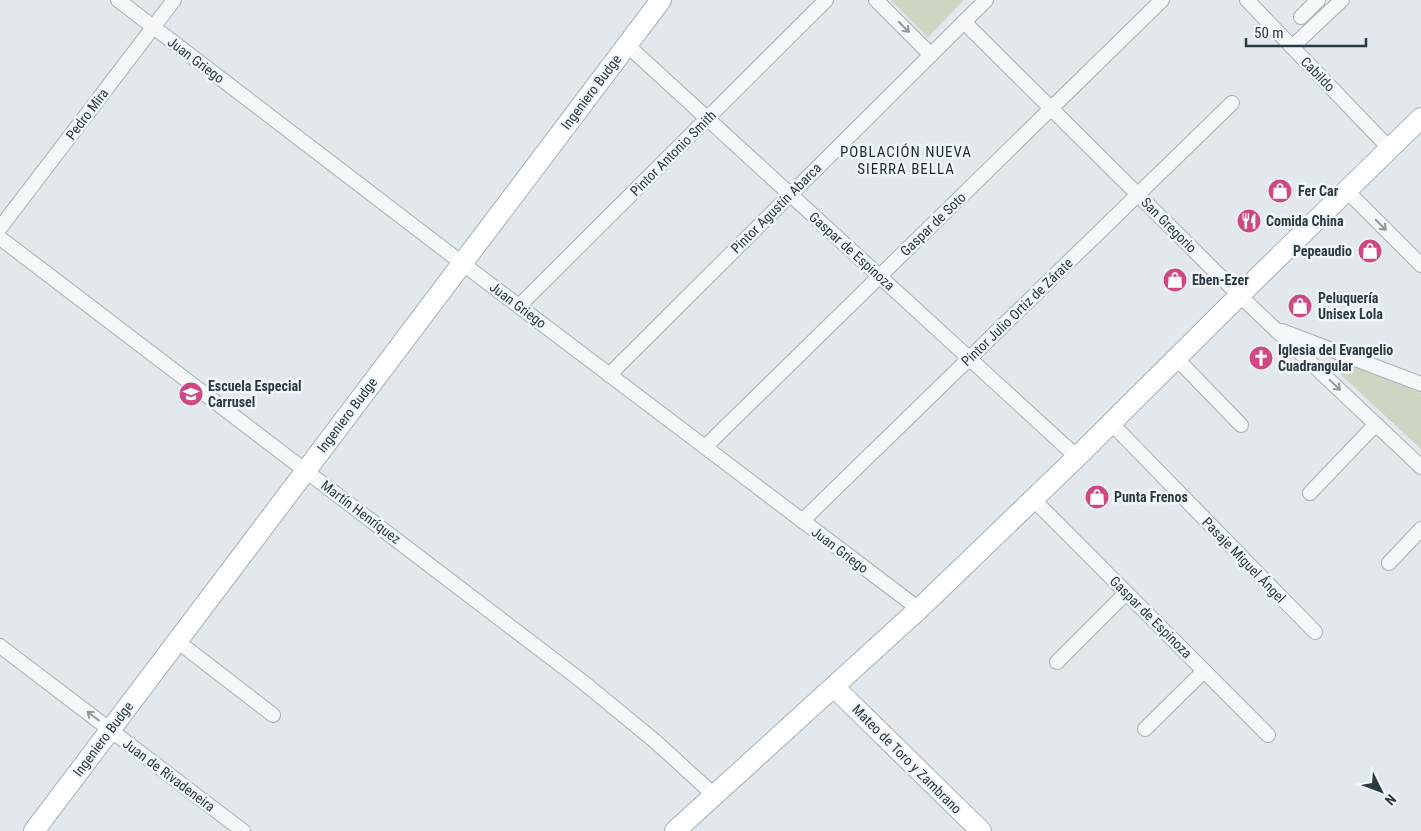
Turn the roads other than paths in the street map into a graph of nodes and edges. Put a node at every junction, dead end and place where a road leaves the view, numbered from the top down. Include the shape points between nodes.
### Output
1 (118, 0) edge
2 (174, 0) edge
3 (661, 0) edge
4 (826, 0) edge
5 (876, 0) edge
6 (986, 0) edge
7 (1162, 0) edge
8 (1247, 0) edge
9 (1318, 0) edge
10 (1338, 2) edge
11 (1301, 17) dead end
12 (964, 22) junction
13 (153, 27) junction
14 (627, 45) junction
15 (1292, 47) junction
16 (931, 55) junction
17 (1232, 103) dead end
18 (1051, 108) junction
19 (1421, 118) edge
20 (707, 119) junction
21 (1390, 149) junction
22 (1347, 191) junction
23 (790, 194) junction
24 (1138, 195) junction
25 (0, 228) edge
26 (0, 238) edge
27 (462, 263) junction
28 (1421, 266) edge
29 (880, 276) junction
30 (1239, 295) junction
31 (519, 306) junction
32 (1274, 328) junction
33 (970, 358) junction
34 (1176, 358) junction
35 (609, 375) junction
36 (1421, 384) edge
37 (1111, 423) junction
38 (1376, 424) junction
39 (1241, 425) dead end
40 (705, 447) junction
41 (1077, 456) junction
42 (1421, 467) edge
43 (306, 470) junction
44 (1310, 493) dead end
45 (1033, 499) junction
46 (802, 521) junction
47 (1421, 529) edge
48 (1389, 563) dead end
49 (1126, 593) junction
50 (919, 609) junction
51 (1315, 632) dead end
52 (177, 641) junction
53 (0, 646) edge
54 (1056, 662) dead end
55 (1204, 671) junction
56 (834, 687) junction
57 (273, 715) dead end
58 (1145, 729) dead end
59 (110, 730) junction
60 (1268, 736) dead end
61 (714, 795) junction
62 (34, 831) edge
63 (243, 831) edge
64 (675, 831) edge
65 (981, 831) edge

1 - 13 street, Juan Griego
2 - 13 street, Pedro Mira
3 - 14 street, Ingeniero Budge
4 - 20 street, Pintor Antonio Smith
5 -> 16 street
6 - 12 street, Pintor Agustín Abarca
7 - 18 street, Gaspar de Soto
8 - 15 street, Cabildo
9 - 11 street
10 - 15 street
12 - 16 street, Pintor Agustín Abarca
12 - 18 street, San Gregorio
13 - 25 street, Pedro Mira
13 - 27 street, Juan Griego
14 - 20 street, Gaspar de Espinoza
14 - 27 street, Ingeniero Budge
15 - 21 street, Cabildo
16 - 23 street, Pintor Agustín Abarca
17 - 24 street, Pintor Julio Ortiz de Zárate
18 - 24 street, San Gregorio
18 - 29 street, Gaspar de Soto
19 - 21 street
20 - 23 street, Gaspar de Espinoza
20 - 31 street, Pintor Antonio Smith
21 - 22 street
22 -> 28 street
22 - 30 street
23 - 29 street, Gaspar de Espinoza
23 - 35 street, Pintor Agustín Abarca
24 - 30 street, San Gregorio
24 - 33 street, Pintor Julio Ortiz de Zárate
26 - 43 street, Martín Henríquez
27 - 31 street, Juan Griego
27 - 43 street, Ingeniero Budge
29 - 33 street, Gaspar de Espinoza
29 - 40 street, Gaspar de Soto
30 - 32 street, San Gregorio
30 - 34 street
31 - 35 street, Juan Griego
32 - 36 street
32 -> 38 street, San Gregorio
33 - 41 street, Gaspar de Espinoza
33 - 46 street, Pintor Julio Ortiz de Zárate
34 - 37 street
34 - 39 street
35 - 40 street, Juan Griego
37 - 41 street
37 - 51 street, Pasaje Miguel Ángel
38 - 42 street, San Gregorio
38 - 44 street
40 - 46 street, Juan Griego
41 - 45 street
43 - 52 street, Ingeniero Budge
43 - 61 street, Martín Henríquez via 620,712
45 - 49 street, Gaspar de Espinoza
45 - 50 street
46 - 50 street, Juan Griego
47 - 48 street
49 - 54 street
49 - 55 street, Gaspar de Espinoza
50 - 56 street
52 - 57 street
52 - 59 street, Ingeniero Budge
59 -> 53 street, Juan de Rivadeneira
55 - 58 street
55 - 60 street, Gaspar de Espinoza
56 - 61 street
56 - 65 street, Mateo de Toro y Zambrano
59 - 62 street, Ingeniero Budge
59 - 63 street, Juan de Rivadeneira
61 - 64 street

